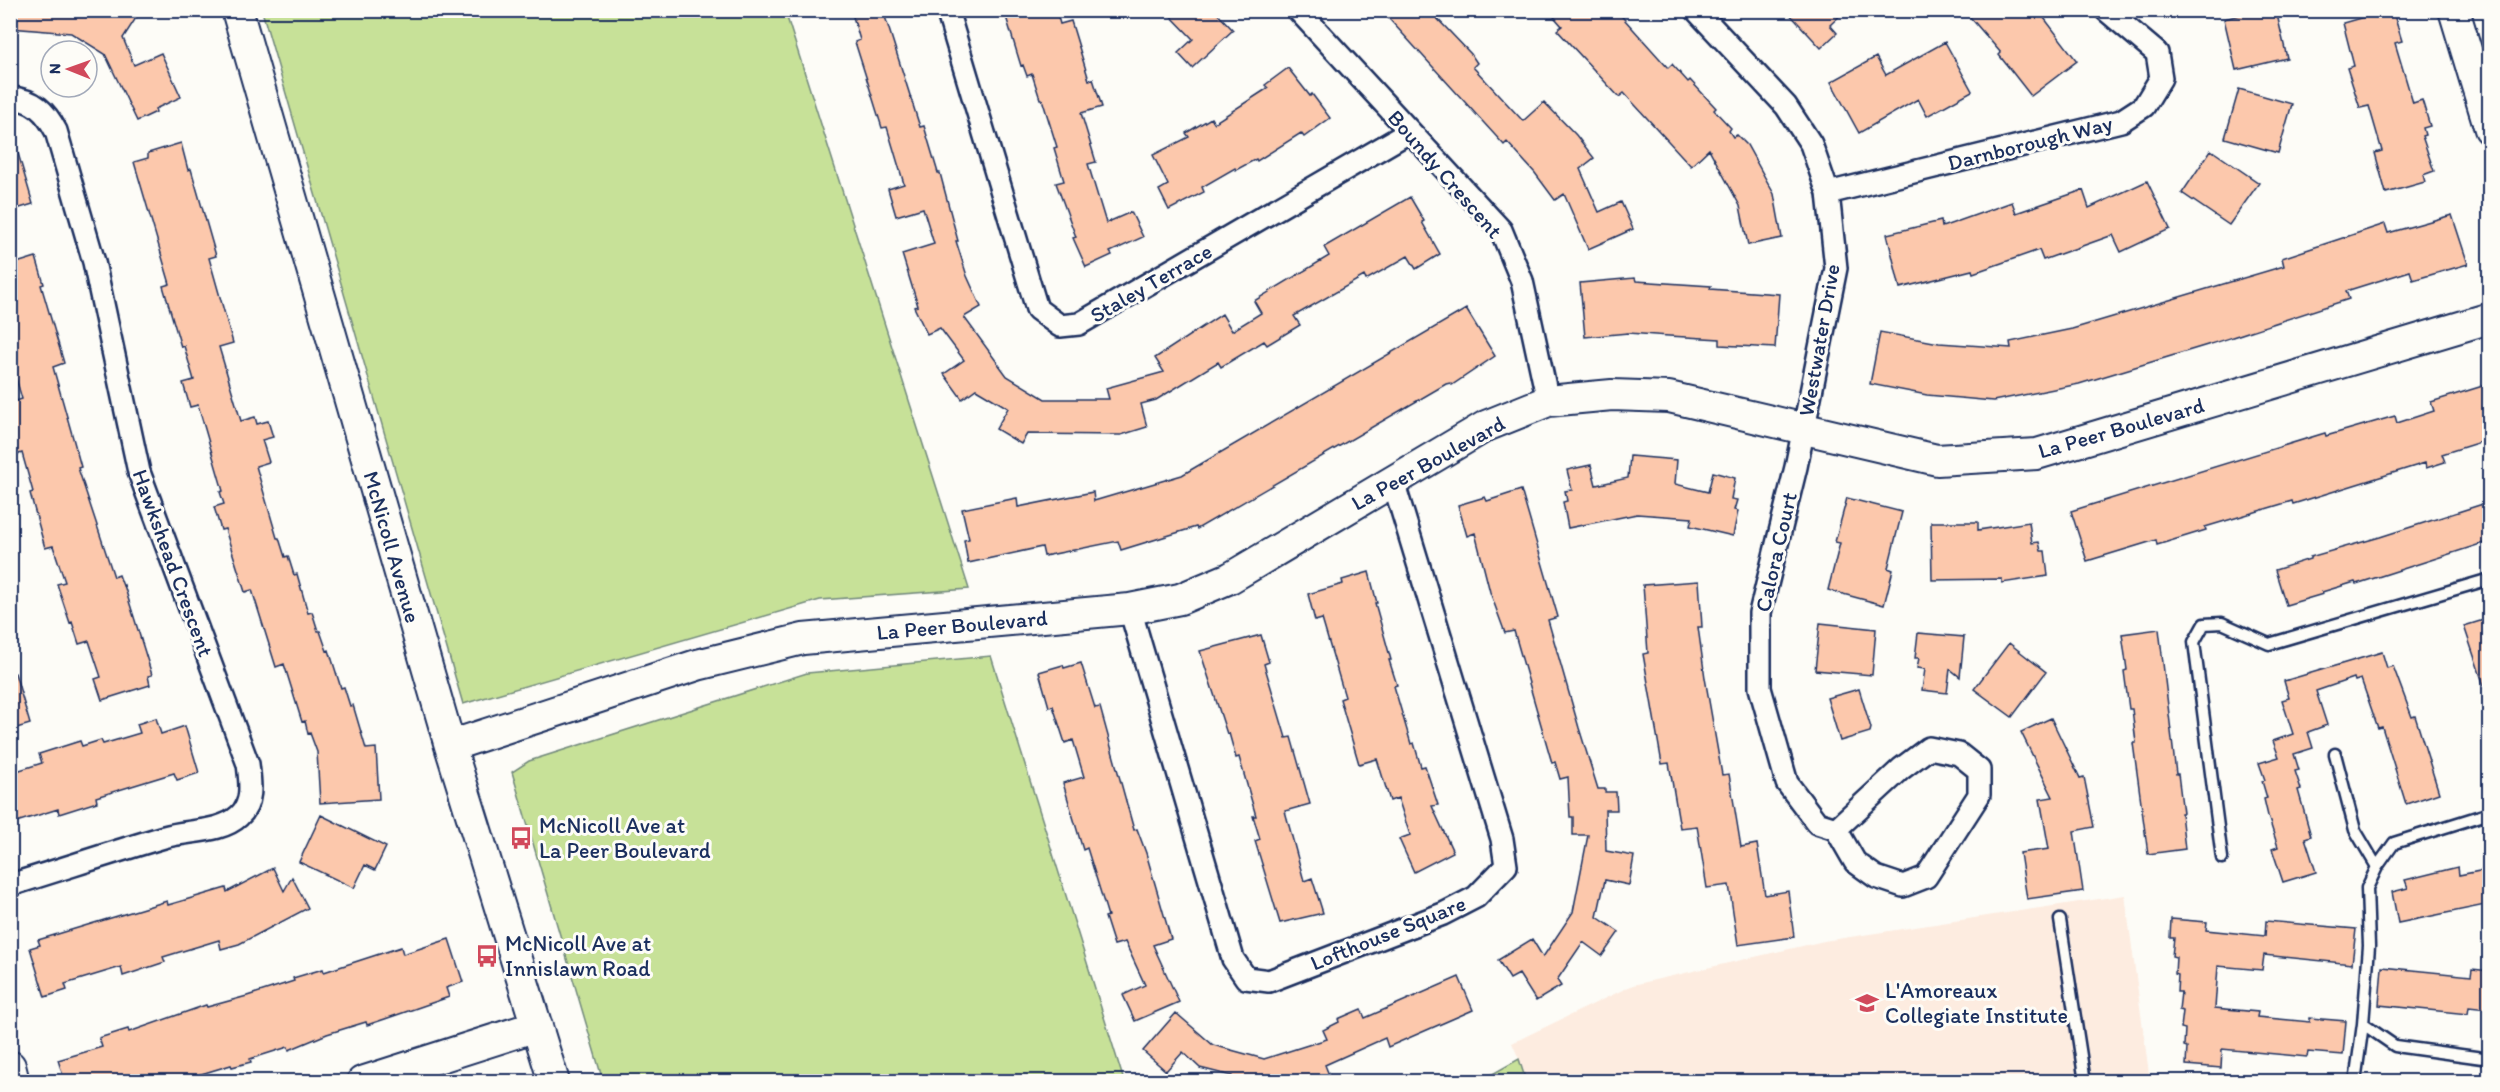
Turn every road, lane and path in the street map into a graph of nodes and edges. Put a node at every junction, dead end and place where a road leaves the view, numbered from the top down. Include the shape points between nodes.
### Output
1 (237, 10) edge
2 (947, 10) edge
3 (1298, 10) edge
4 (1696, 10) edge
5 (2106, 10) edge
6 (2454, 10) edge
7 (10, 98) edge
8 (2490, 129) edge
9 (1409, 132) junction
10 (1828, 193) junction
11 (2490, 318) edge
12 (1548, 401) junction
13 (1804, 428) junction
14 (1393, 481) junction
15 (2490, 579) edge
16 (1130, 609) junction
17 (450, 746) junction
18 (2335, 754) dead end
19 (2490, 813) edge
20 (1836, 830) junction
21 (2222, 858) dead end
22 (2377, 867) junction
23 (10, 885) edge
24 (2060, 920) dead end
25 (2363, 1024) junction
26 (537, 1026) junction
27 (2490, 1059) edge
28 (10, 1066) edge
29 (14, 1082) edge
30 (362, 1082) edge
31 (554, 1082) edge
32 (2085, 1082) edge
33 (2355, 1082) edge

1 - 17 street, McNicoll Avenue
2 - 9 street, Staley Terrace via 1036,309 1060,326 1079,324
3 - 9 street, Boundy Crescent
4 - 10 street, Westwater Drive via 1786,106 1811,144
5 - 10 street, Darnborough Way via 2157,53 2161,78 2144,106 2121,121
6 - 8 street
7 - 23 street, Hawkshead Crescent via 31,102 48,115 57,131 88,239 139,472 248,764 251,784 248,803 240,816 225,824 167,836
9 - 12 street, Boundy Crescent via 1501,230 1522,281
10 - 13 street, Westwater Drive via 1836,268
11 - 13 street, La Peer Boulevard via 2037,454 1937,460
12 - 13 street, La Peer Boulevard via 1612,395 1669,396
12 - 14 street, La Peer Boulevard via 1486,426
13 - 20 street, Calora Court via 1760,613 1760,688 1787,783 1817,824
14 - 16 street, La Peer Boulevard via 1230,578 1179,600
14 - 16 street, Lofthouse Square via 1502,839 1506,866 1476,897 1443,914 1269,981 1246,978 1233,959
15 - 21 lane via 2269,644 2222,623 2204,624 2194,642
16 - 17 street, La Peer Boulevard via 803,639 697,665
17 - 26 street, McNicoll Avenue
18 - 22 lane via 2355,830
19 - 22 lane via 2394,843
20 - 20 street, Calora Court via 1855,862 1876,876 1903,886 1926,877 1979,795 1979,770 1959,754 1929,748
22 - 25 lane via 2367,888 2369,946
24 - 32 lane
25 - 27 lane via 2395,1046
25 - 33 lane
26 - 30 street
26 - 31 street, McNicoll Avenue
28 - 29 street

